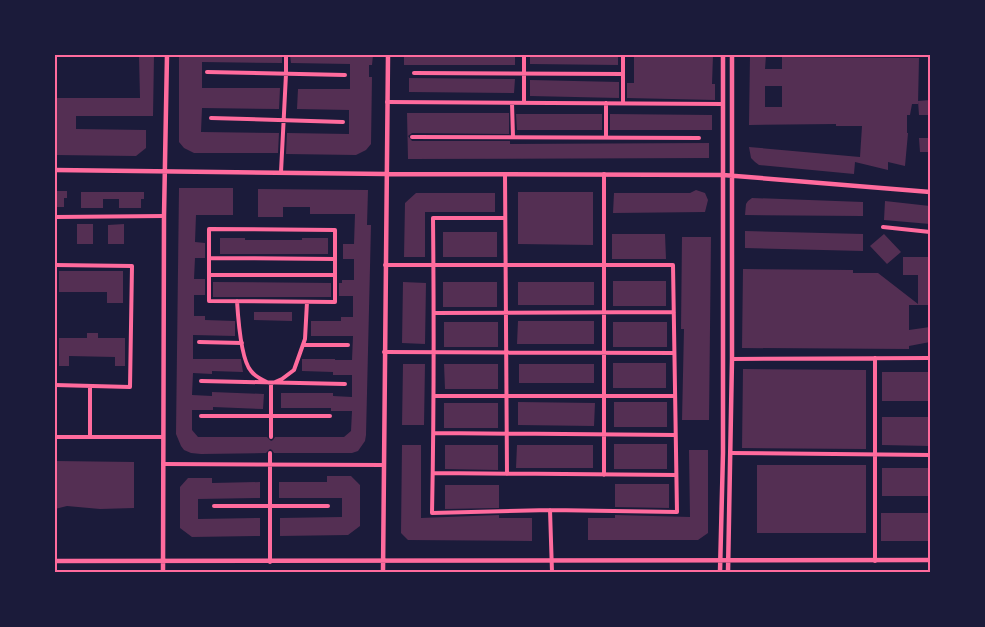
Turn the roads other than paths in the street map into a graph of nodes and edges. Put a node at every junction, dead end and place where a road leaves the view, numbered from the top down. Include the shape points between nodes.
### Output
1 (167, 55) edge
2 (286, 55) edge
3 (388, 55) edge
4 (524, 55) edge
5 (623, 55) edge
6 (723, 55) edge
7 (732, 55) edge
8 (207, 72) dead end
9 (414, 73) dead end
10 (524, 73) junction
11 (286, 74) junction
12 (623, 74) junction
13 (345, 75) dead end
14 (387, 102) junction
15 (524, 102) junction
16 (512, 103) junction
17 (606, 103) junction
18 (623, 103) junction
19 (723, 104) junction
20 (211, 118) dead end
21 (284, 120) junction
22 (343, 122) dead end
23 (412, 137) dead end
24 (513, 137) junction
25 (606, 138) junction
26 (699, 138) dead end
27 (55, 170) edge
28 (166, 171) junction
29 (281, 172) junction
30 (386, 174) junction
31 (505, 174) junction
32 (604, 174) junction
33 (723, 175) junction
34 (731, 176) junction
35 (930, 192) edge
36 (164, 216) junction
37 (55, 217) edge
38 (505, 218) junction
39 (883, 227) dead end
40 (930, 232) edge
41 (209, 258) junction
42 (335, 259) junction
43 (55, 265) edge
44 (385, 265) junction
45 (434, 265) junction
46 (506, 265) junction
47 (604, 265) junction
48 (209, 275) junction
49 (335, 275) junction
50 (237, 301) junction
51 (308, 302) junction
52 (604, 312) junction
53 (674, 312) junction
54 (434, 313) junction
55 (506, 313) junction
56 (199, 342) dead end
57 (242, 343) junction
58 (303, 345) junction
59 (348, 345) dead end
60 (384, 352) junction
61 (434, 352) junction
62 (506, 352) junction
63 (604, 353) junction
64 (674, 353) junction
65 (875, 358) junction
66 (930, 358) edge
67 (732, 359) junction
68 (201, 382) dead end
69 (271, 384) junction
70 (345, 384) dead end
71 (55, 385) edge
72 (90, 386) junction
73 (434, 396) junction
74 (506, 396) junction
75 (604, 396) junction
76 (674, 396) junction
77 (271, 415) junction
78 (201, 416) dead end
79 (330, 416) dead end
80 (434, 433) junction
81 (507, 434) junction
82 (604, 435) junction
83 (675, 435) junction
84 (55, 437) edge
85 (90, 437) junction
86 (271, 437) dead end
87 (163, 438) junction
88 (270, 453) dead end
89 (730, 453) junction
90 (875, 454) junction
91 (930, 455) edge
92 (163, 464) junction
93 (270, 464) junction
94 (383, 465) junction
95 (433, 473) junction
96 (507, 474) junction
97 (604, 475) junction
98 (676, 475) junction
99 (214, 506) dead end
100 (270, 506) junction
101 (328, 506) dead end
102 (550, 510) junction
103 (930, 560) edge
104 (55, 561) edge
105 (162, 561) junction
106 (720, 561) junction
107 (875, 561) junction
108 (270, 562) junction
109 (382, 562) junction
110 (552, 562) junction
111 (729, 562) junction
112 (163, 572) edge
113 (383, 572) edge
114 (552, 572) edge
115 (720, 572) edge
116 (728, 572) edge

1 - 28 street
2 - 11 street
3 - 14 street
4 - 10 street
5 - 12 street
6 - 19 street
7 - 34 street
8 - 11 street
9 - 10 street
10 - 12 street
10 - 15 street
11 - 13 street
11 - 21 street
12 - 18 street
14 - 16 street
14 - 30 street
15 - 16 street
15 - 17 street
16 - 24 street
17 - 18 street
17 - 25 street
18 - 19 street
19 - 33 street
20 - 21 street
21 - 22 street
21 - 29 street
23 - 24 street
24 - 25 street
25 - 26 street
27 - 28 street
28 - 29 street
28 - 36 street
29 - 30 street
30 - 31 street
30 - 44 street
31 - 32 street
31 - 38 street
32 - 33 street
32 - 47 street
33 - 34 street
33 - 106 street
34 - 35 street
34 - 67 street
36 - 37 street
36 - 87 street
38 - 45 street via 433,218
38 - 46 street
39 - 40 street
41 - 42 street
41 - 42 street via 209,229 335,230
41 - 48 street
42 - 49 street
43 - 72 street via 132,266 130,386
44 - 45 street
44 - 60 street
45 - 46 street
45 - 54 street
46 - 47 street
46 - 55 street
47 - 52 street
47 - 53 street via 673,265
48 - 49 street
48 - 50 street via 209,301
49 - 51 street via 335,302
50 - 51 street
50 - 57 street
51 - 58 street
52 - 53 street
52 - 55 street
52 - 63 street
53 - 64 street
54 - 55 street
54 - 61 street
55 - 62 street
56 - 57 street
57 - 69 street via 248,369
58 - 59 street
58 - 69 street via 294,370
60 - 61 street
60 - 94 street
61 - 62 street
61 - 73 street
62 - 63 street
62 - 74 street
63 - 64 street
63 - 75 street
64 - 76 street
65 - 66 street
65 - 67 street
65 - 90 street
67 - 89 street
68 - 69 street
69 - 70 street
69 - 77 street
71 - 72 street
72 - 85 street
73 - 74 street
73 - 80 street
74 - 75 street
74 - 81 street
75 - 76 street
75 - 82 street
76 - 83 street
77 - 78 street
77 - 79 street
77 - 86 street
80 - 81 street
80 - 95 street
81 - 82 street
81 - 96 street
82 - 83 street
82 - 97 street
83 - 98 street
84 - 85 street
85 - 87 street
87 - 92 street
88 - 93 street
89 - 90 street
89 - 111 street
90 - 91 street
90 - 107 street
92 - 93 street
92 - 105 street
93 - 94 street
93 - 100 street
94 - 109 street
95 - 96 street
95 - 102 street via 432,513
96 - 97 street
97 - 98 street
98 - 102 street via 677,512
99 - 100 street
100 - 101 street
100 - 108 street
102 - 110 street
103 - 107 street
104 - 105 street
105 - 108 street
105 - 112 street
106 - 110 street
106 - 111 street
106 - 115 street
107 - 111 street
108 - 109 street
109 - 110 street
109 - 113 street
110 - 114 street
111 - 116 street

